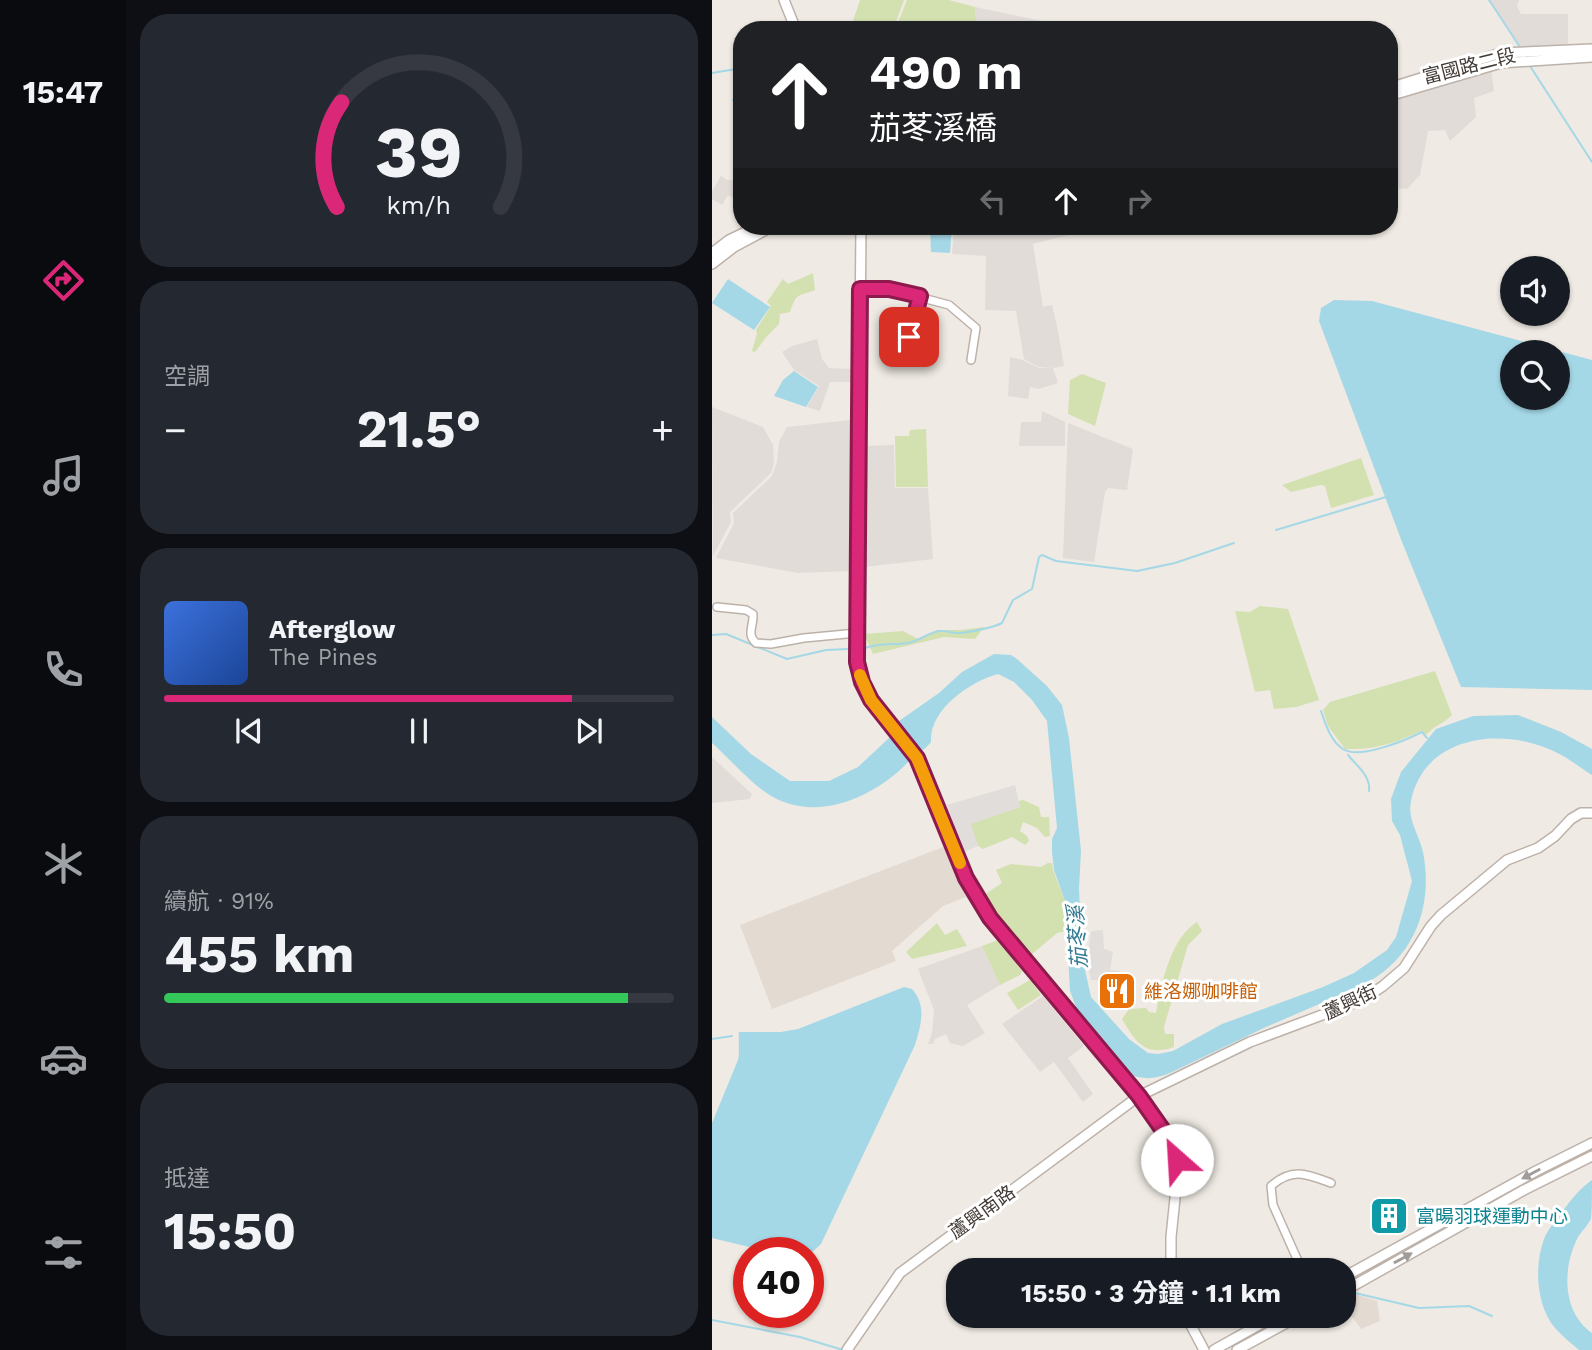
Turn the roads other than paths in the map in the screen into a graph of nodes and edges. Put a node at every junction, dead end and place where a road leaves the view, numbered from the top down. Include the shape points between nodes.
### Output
1 (784, 0) edge
2 (793, 21) edge
3 (1592, 49) edge
4 (1592, 57) edge
5 (1398, 85) edge
6 (1398, 93) edge
7 (739, 235) edge
8 (756, 235) edge
9 (861, 235) edge
10 (712, 253) edge
11 (712, 264) edge
12 (860, 289) junction
13 (920, 296) junction
14 (904, 358) dead end
15 (972, 360) dead end
16 (717, 607) dead end
17 (857, 633) junction
18 (1592, 813) edge
19 (1139, 1096) junction
20 (1592, 1143) edge
21 (1592, 1156) edge
22 (1331, 1183) dead end
23 (1172, 1258) edge
24 (1297, 1258) edge
25 (1356, 1270) edge
26 (1356, 1284) edge
27 (1192, 1328) edge
28 (1253, 1328) edge
29 (1277, 1328) edge
30 (847, 1350) edge
31 (1204, 1350) edge
32 (1214, 1350) edge
33 (1237, 1350) edge

1 - 2 street
3 - 5 street, 富國路二段 via 1501,53
4 - 6 street, 富國路二段 via 1501,63
7 - 10 street
8 - 11 street
9 - 12 street
12 - 13 street
12 - 17 street
13 - 14 street
13 - 15 street via 949,305 976,328
16 - 17 street via 753,614 750,634 756,643
17 - 19 street via 862,682 917,758 966,878 990,918
18 - 19 street, 蘆興街 via 1581,813 1538,848 1507,860 1441,915 1404,968 1362,1000 1250,1042
19 - 23 street via 1167,1136 1177,1160
19 - 30 street, 蘆興南路 via 900,1273
20 -> 25 street
26 -> 21 street
22 - 24 street via 1289,1173 1271,1186 1273,1205
27 - 31 street
28 - 32 street
29 - 33 street

